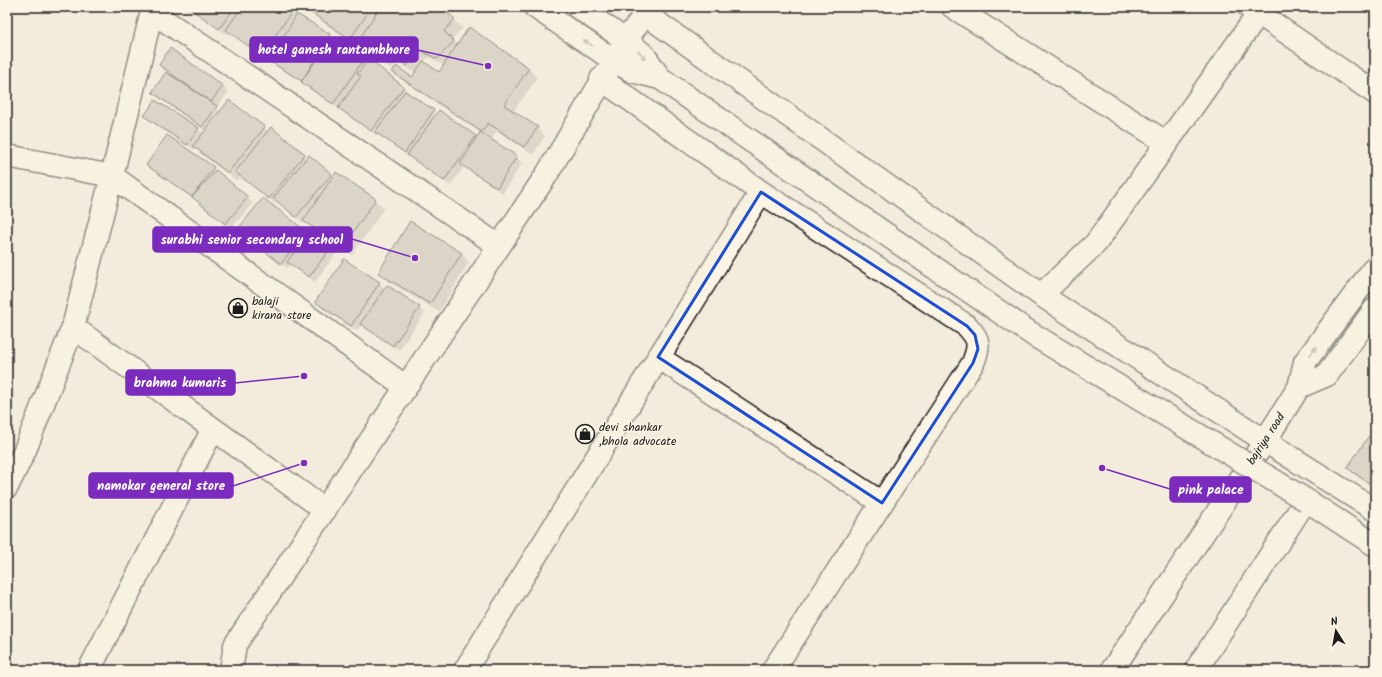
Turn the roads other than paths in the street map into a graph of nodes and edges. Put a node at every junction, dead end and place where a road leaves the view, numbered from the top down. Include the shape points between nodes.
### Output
1 (535, 7) edge
2 (577, 7) edge
3 (953, 7) edge
4 (1257, 9) edge
5 (153, 10) edge
6 (648, 11) edge
7 (626, 40) junction
8 (613, 60) junction
9 (660, 78) junction
10 (601, 80) junction
11 (1375, 93) edge
12 (1167, 143) junction
13 (7, 156) edge
14 (112, 176) junction
15 (761, 192) junction
16 (499, 246) junction
17 (1375, 267) edge
18 (1041, 294) junction
19 (1372, 320) edge
20 (73, 327) junction
21 (658, 357) junction
22 (406, 387) junction
23 (1299, 387) junction
24 (213, 429) junction
25 (1266, 441) junction
26 (16, 447) edge
27 (7, 487) edge
28 (1306, 500) junction
29 (882, 503) junction
30 (325, 510) junction
31 (1375, 510) edge
32 (1375, 545) edge
33 (89, 670) edge
34 (231, 670) edge
35 (465, 670) edge
36 (773, 670) edge
37 (1112, 670) edge
38 (1196, 670) edge

8 -> 1 main road
2 - 7 main road
3 - 12 main road
4 - 11 main road
4 - 12 main road
5 - 14 main road
5 - 16 main road
6 - 7 main road
6 - 18 main road
7 - 8 main road
7 -> 9 main road via 644,55
8 - 9 main road via 632,71
8 - 10 main road
9 - 28 main road, bridge via 1032,334
10 - 15 main road
10 - 16 main road via 547,174
12 - 18 main road via 1096,243
13 - 14 main road
14 - 20 main road
14 - 22 main road
15 - 21 main road
15 - 29 main road via 967,326 975,335 978,349 973,363
16 - 22 main road
23 -> 17 main road, bajriya road via 1305,362
18 - 25 main road
19 - 23 main road via 1326,375
20 - 24 main road
20 - 26 main road
21 - 29 main road
21 - 35 main road
22 - 30 main road
23 - 25 main road, bajriya road
24 - 30 main road
24 - 33 main road
25 - 31 main road
25 - 37 main road, bajriya road
26 - 27 main road
28 - 32 main road
28 - 38 main road
29 - 36 main road
30 - 34 main road via 235,645

